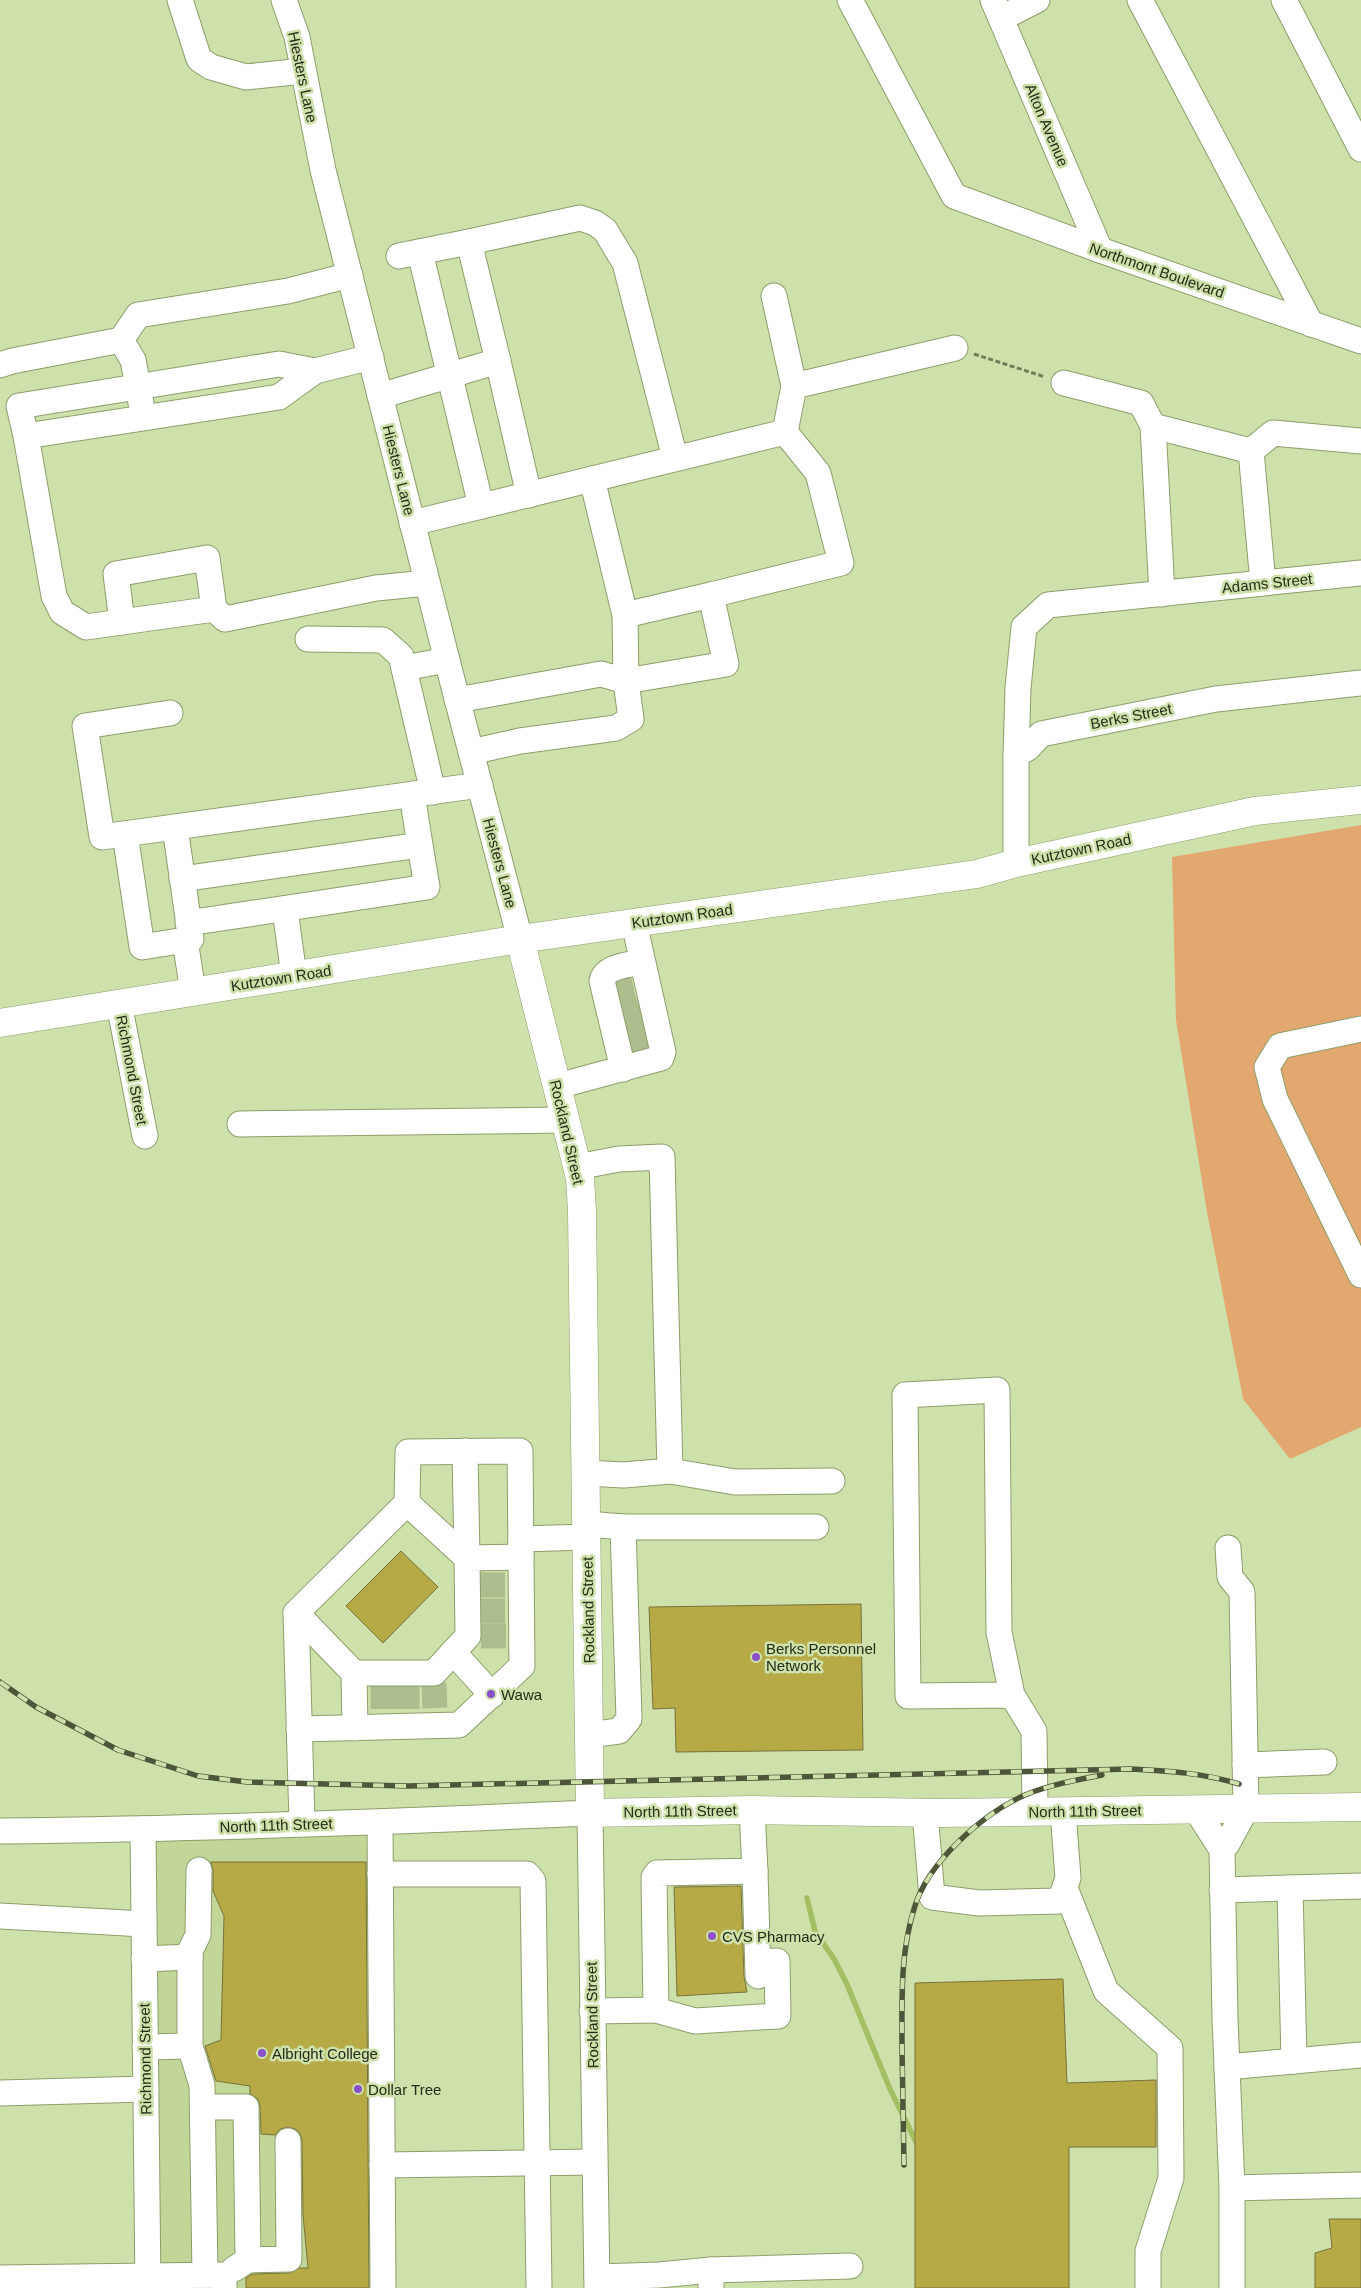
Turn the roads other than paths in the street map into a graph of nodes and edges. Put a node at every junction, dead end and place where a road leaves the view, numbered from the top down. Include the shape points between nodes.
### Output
1 (180, 0) edge
2 (284, 0) edge
3 (850, 0) edge
4 (1037, 0) edge
5 (1140, 0) edge
6 (1284, 0) edge
7 (998, 9) edge
8 (303, 71) junction
9 (1361, 149) edge
10 (469, 242) junction
11 (1100, 250) junction
12 (350, 275) junction
13 (774, 296) dead end
14 (1311, 324) junction
15 (121, 340) junction
16 (1361, 341) edge
17 (955, 348) road end
18 (371, 357) junction
19 (498, 361) junction
20 (0, 365) edge
21 (315, 371) junction
22 (450, 375) junction
23 (1064, 383) road end
24 (794, 386) junction
25 (138, 387) junction
26 (380, 396) junction
27 (143, 418) junction
28 (1153, 426) junction
29 (785, 432) junction
30 (26, 436) junction
31 (1361, 441) edge
32 (1251, 451) junction
33 (675, 458) junction
34 (592, 479) junction
35 (529, 494) junction
36 (481, 506) junction
37 (412, 523) junction
38 (1361, 573) edge
39 (427, 583) junction
40 (1264, 583) junction
41 (1168, 594) junction
42 (711, 595) junction
43 (214, 609) junction
44 (625, 615) junction
45 (122, 622) junction
46 (308, 639) dead end
47 (447, 660) junction
48 (404, 668) junction
49 (626, 681) junction
50 (1361, 683) edge
51 (457, 700) junction
52 (170, 713) dead end
53 (471, 752) junction
54 (1016, 755) junction
55 (480, 785) junction
56 (422, 793) junction
57 (1361, 800) edge
58 (175, 827) junction
59 (125, 834) junction
60 (420, 845) junction
61 (1016, 863) junction
62 (182, 879) junction
63 (284, 909) junction
64 (634, 923) junction
65 (187, 932) junction
66 (520, 940) junction
67 (294, 976) junction
68 (193, 992) junction
69 (119, 1004) junction
70 (631, 1006) junction
71 (0, 1023) edge
72 (1361, 1029) edge
73 (623, 1069) junction
74 (558, 1086) junction
75 (566, 1120) junction
76 (240, 1124) dead end
77 (145, 1136) dead end
78 (577, 1167) junction
79 (1361, 1275) edge
80 (465, 1451) junction
81 (670, 1471) junction
82 (586, 1473) junction
83 (832, 1481) dead end
84 (407, 1503) junction
85 (623, 1527) junction
86 (816, 1527) dead end
87 (587, 1531) junction
88 (521, 1548) junction
89 (1228, 1548) dead end
90 (467, 1558) junction
91 (296, 1613) junction
92 (467, 1642) junction
93 (354, 1673) junction
94 (492, 1695) junction
95 (1012, 1695) junction
96 (355, 1728) junction
97 (299, 1729) junction
98 (589, 1735) junction
99 (1324, 1762) dead end
100 (1245, 1765) junction
101 (1361, 1807) edge
102 (1246, 1808) junction
103 (1196, 1809) junction
104 (752, 1810) junction
105 (1035, 1811) junction
106 (1063, 1811) junction
107 (590, 1812) junction
108 (925, 1812) junction
109 (380, 1822) junction
110 (302, 1823) junction
111 (143, 1829) junction
112 (0, 1831) edge
113 (1222, 1850) junction
114 (199, 1870) dead end
115 (756, 1871) junction
116 (380, 1874) junction
117 (1361, 1886) edge
118 (1065, 1888) junction
119 (1290, 1888) junction
120 (1222, 1890) junction
121 (0, 1916) edge
122 (144, 1924) junction
123 (190, 1957) junction
124 (144, 1959) junction
125 (758, 1976) junction
126 (656, 2010) junction
127 (592, 2011) junction
128 (759, 2017) junction
129 (190, 2046) junction
130 (145, 2047) junction
131 (1361, 2055) edge
132 (1294, 2061) junction
133 (1227, 2067) junction
134 (146, 2089) junction
135 (0, 2093) edge
136 (203, 2107) junction
137 (288, 2141) dead end
138 (594, 2162) junction
139 (536, 2163) junction
140 (382, 2165) junction
141 (1361, 2185) edge
142 (1232, 2188) junction
143 (248, 2260) junction
144 (850, 2266) dead end
145 (0, 2278) edge
146 (711, 2279) edge
147 (218, 2280) edge
148 (148, 2282) edge
149 (597, 2282) edge
150 (659, 2282) edge
151 (382, 2288) edge
152 (539, 2288) edge
153 (1148, 2288) edge
154 (1232, 2288) edge

1 - 8 street via 199,59 211,67 246,77
2 - 8 street, Hiesters Lane via 297,37
3 - 11 street, Northmont Boulevard via 954,196
4 - 7 street
5 - 14 street
6 - 9 street
7 - 11 street, Alton Avenue
8 - 12 street, Hiesters Lane via 317,143
10 - 19 street
10 - 22 street via 410,254
10 - 33 street via 580,218 605,230 625,263
11 - 14 street, Northmont Boulevard
12 - 15 street via 288,292 138,315
12 - 18 street, Hiesters Lane
13 - 24 street
14 - 16 street, Northmont Boulevard
15 - 20 street
15 - 25 street via 134,360
17 - 24 street
18 - 21 street
18 - 26 street, Hiesters Lane
19 - 22 street
19 - 35 street
21 - 25 street via 279,364
21 - 27 street via 279,397
22 - 26 street
22 - 36 street
23 - 28 street via 1141,402
24 - 29 street
25 - 27 street
25 - 30 street via 19,406
26 - 37 street, Hiesters Lane
27 - 30 street
28 - 32 street
28 - 41 street
29 - 33 street
29 - 42 street via 818,473 841,563
30 - 45 street via 54,596 62,612 86,627
31 - 32 street via 1273,432
32 - 40 street
33 - 34 street
34 - 35 street
34 - 44 street
35 - 36 street
36 - 37 street
37 - 39 street, Hiesters Lane
38 - 40 street, Adams Street
39 - 43 street via 376,588 225,618
39 - 47 street, Hiesters Lane
40 - 41 street, Adams Street
41 - 54 street, Adams Street via 1048,605 1024,627
42 - 44 street
42 - 49 street via 726,664
43 - 45 street
43 - 45 street via 206,558 116,574
44 - 49 street
46 - 48 street via 383,640 401,656
47 - 48 street
47 - 51 street, Hiesters Lane
48 - 56 street
49 - 51 street via 601,674
49 - 53 street via 631,719 616,728 520,741
50 - 54 street, Berks Street via 1216,699 1042,734
51 - 53 street, Hiesters Lane
52 - 59 street via 85,726 102,837
53 - 55 street, Hiesters Lane
54 - 61 street
55 - 56 street
55 - 66 street, Hiesters Lane
56 - 58 street
56 - 60 street
57 - 61 main road, Kutztown Road via 1254,811
58 - 59 street
58 - 62 street
59 - 65 street via 142,947
60 - 62 street
60 - 63 street via 426,887
61 - 64 main road, Kutztown Road via 977,874
62 - 65 street
63 - 65 street
63 - 67 street
64 - 66 main road, Kutztown Road
64 - 70 street
65 - 68 street
66 - 67 main road, Kutztown Road
66 - 74 main road, Rockland Street
67 - 68 main road, Kutztown Road
68 - 69 main road, Kutztown Road
69 - 71 main road, Kutztown Road
69 - 77 street, Richmond Street
70 - 73 street
70 - 73 street via 663,1052 661,1058
72 - 79 street via 1280,1046 1267,1067 1275,1100
73 - 74 street
74 - 75 main road, Rockland Street
75 - 76 street
75 - 78 main road, Rockland Street
78 - 81 street via 619,1159 662,1157
78 - 82 main road, Rockland Street via 582,1211
80 - 84 street via 408,1452
80 - 88 street via 520,1451
80 - 90 street
81 - 82 street via 624,1475
81 - 83 street via 735,1482
82 - 87 main road, Rockland Street
84 - 90 street
84 - 91 street
85 - 86 street
85 - 87 street
85 - 98 street via 628,1719 619,1731
87 - 88 street
87 - 98 main road, Rockland Street
88 - 90 street
88 - 94 street via 514,1585 515,1636 522,1666
89 - 100 street via 1230,1577 1242,1592
90 - 92 street via 474,1585 474,1611
91 - 93 street
91 - 97 street
92 - 93 street via 434,1678
92 - 94 street
93 - 96 street
94 - 96 street via 459,1726 435,1717 396,1718
95 - 95 street via 908,1696 905,1395 997,1390 999,1632
95 - 105 street via 1034,1731
96 - 97 street
97 - 110 street
98 - 107 main road, Rockland Street
99 - 100 street
100 - 102 street
101 - 102 main road, North 11th Street
102 - 103 main road, North 11th Street
102 - 113 street
103 - 106 main road, North 11th Street
103 - 113 street
104 - 107 main road, North 11th Street
104 - 108 main road, North 11th Street
104 - 115 street
105 - 106 main road, North 11th Street
105 - 108 main road, North 11th Street
106 - 118 street via 1068,1878
107 - 109 street, North 11th Street
107 - 127 street, Rockland Street
108 - 118 street via 932,1897 979,1903 1060,1901
109 - 110 street, North 11th Street
109 - 116 street
110 - 111 street, North 11th Street
111 - 112 street, North 11th Street
111 - 122 street, Richmond Street
113 - 120 street
114 - 123 street via 198,1935
115 - 125 street
115 - 126 street via 657,1873 654,1876
116 - 139 street via 527,1874 533,1881
116 - 140 street
117 - 119 street
118 - 153 street via 1106,1991 1170,2048 1171,2178 1148,2251
119 - 120 street
119 - 132 street
120 - 133 street
121 - 122 street
122 - 124 street, Richmond Street
123 - 124 street
123 - 129 street
124 - 130 street, Richmond Street
125 - 128 street
125 - 128 street via 777,1961 778,2016
126 - 127 street
126 - 128 street via 695,2021
127 - 138 street, Rockland Street
129 - 130 street
129 - 136 street via 202,2085
130 - 134 street, Richmond Street
131 - 132 street
132 - 133 street
133 - 142 street
134 - 135 street
134 - 148 street, Richmond Street
136 - 143 street via 246,2107
136 - 147 street
137 - 143 street via 289,2259
138 - 139 street
138 - 149 street, Rockland Street
139 - 140 street
139 - 152 street
140 - 151 street
141 - 142 street
142 - 154 street
143 - 147 street
144 - 146 street
145 - 148 street
146 - 150 street
147 - 148 street
149 - 150 street

